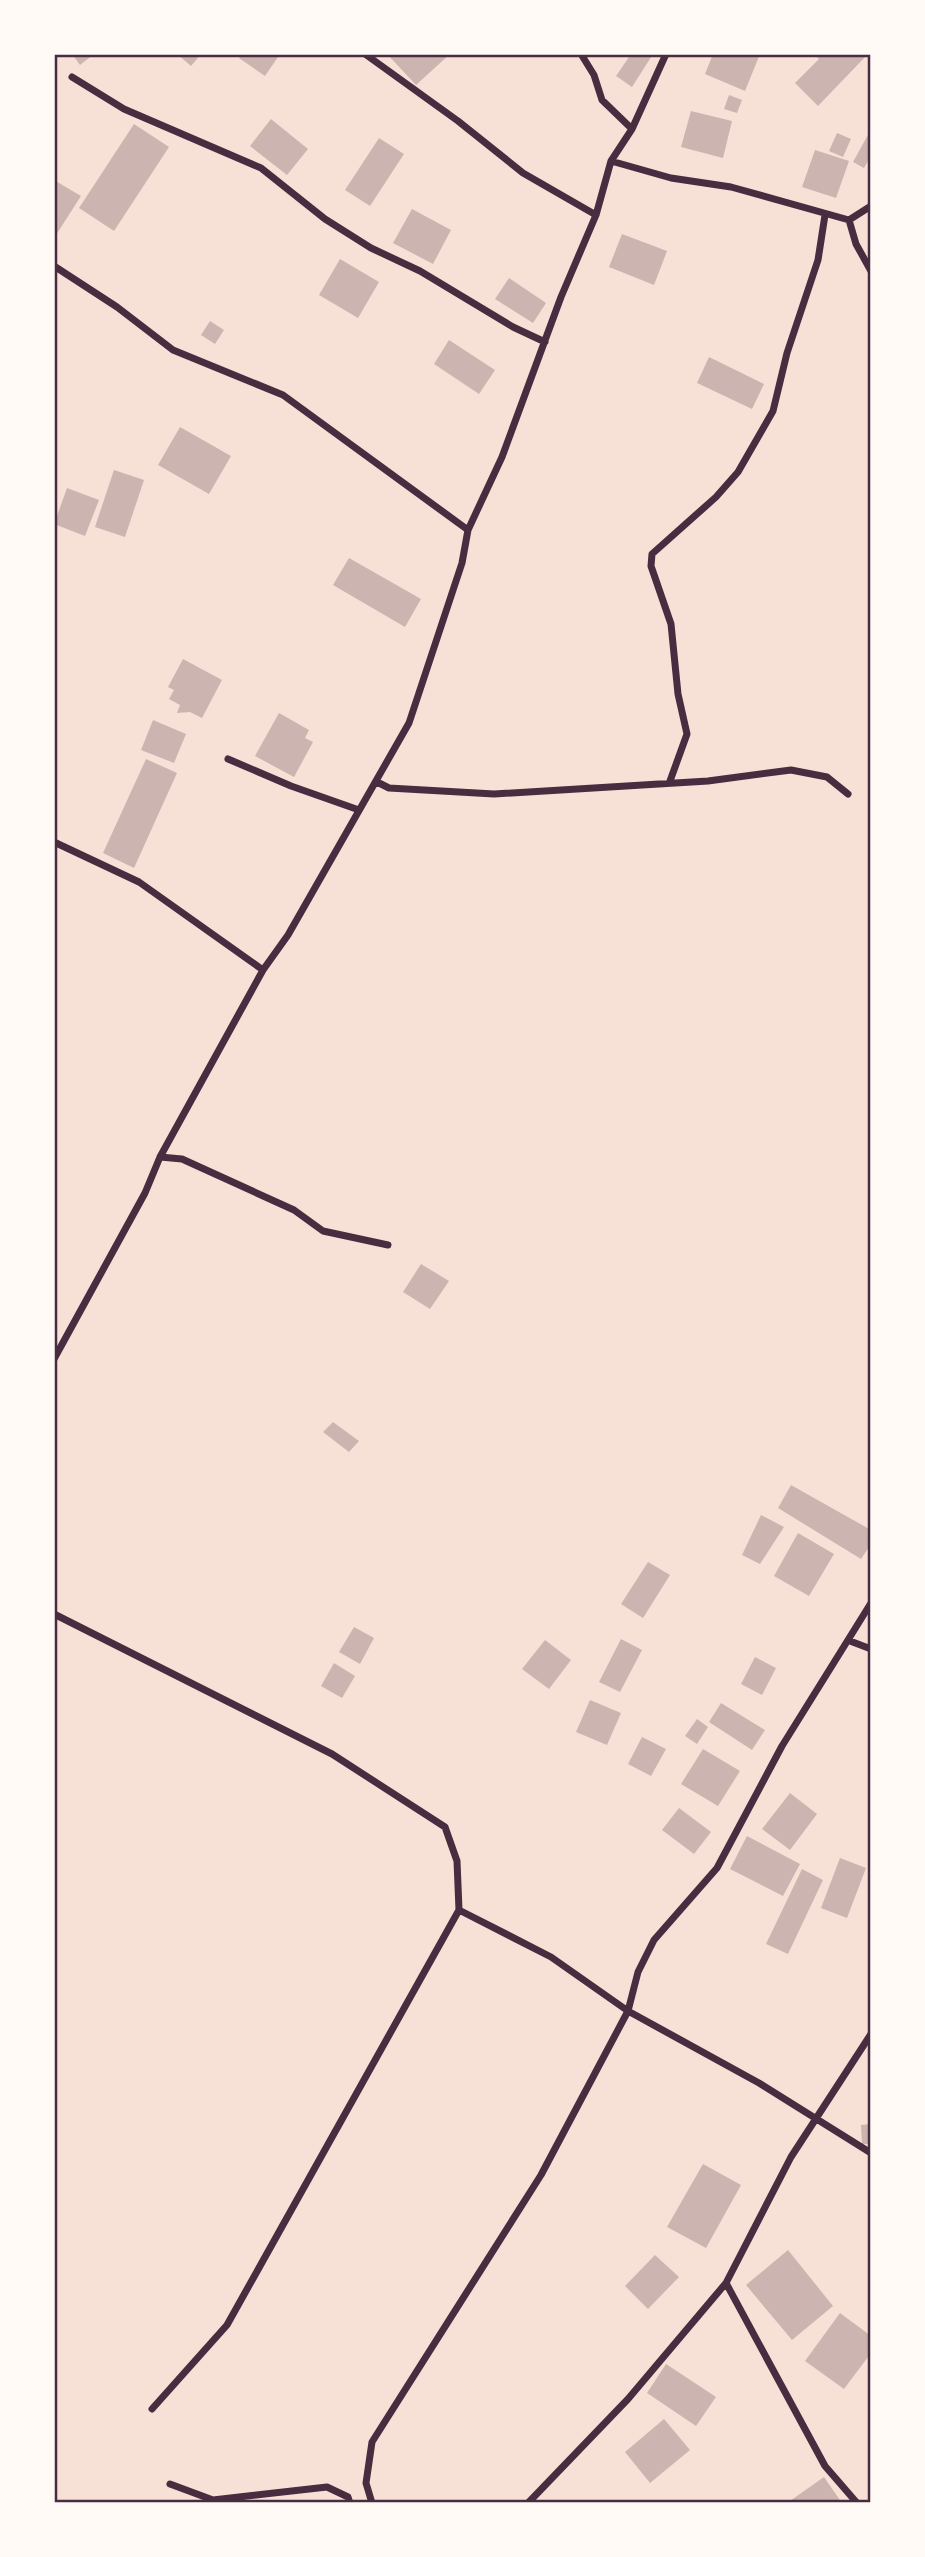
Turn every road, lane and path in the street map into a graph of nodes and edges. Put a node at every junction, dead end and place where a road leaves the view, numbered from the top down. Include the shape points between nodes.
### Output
1 (365, 54) edge
2 (581, 54) edge
3 (666, 54) edge
4 (72, 77) dead end
5 (632, 129) junction
6 (611, 161) junction
7 (871, 206) edge
8 (596, 215) junction
9 (825, 215) junction
10 (849, 220) junction
11 (54, 266) edge
12 (871, 271) edge
13 (545, 342) junction
14 (468, 530) junction
15 (228, 759) dead end
16 (670, 781) junction
17 (377, 782) junction
18 (848, 794) dead end
19 (359, 810) junction
20 (54, 842) edge
21 (263, 970) junction
22 (160, 1157) junction
23 (388, 1245) dead end
24 (54, 1359) edge
25 (871, 1603) edge
26 (54, 1614) edge
27 (850, 1641) junction
28 (871, 1649) edge
29 (459, 1910) junction
30 (628, 2011) junction
31 (871, 2034) edge
32 (817, 2119) junction
33 (871, 2153) edge
34 (726, 2283) junction
35 (152, 2409) dead end
36 (170, 2484) dead end
37 (350, 2503) edge
38 (372, 2503) edge
39 (528, 2503) edge
40 (857, 2503) edge

1 - 8 street via 523,173
2 - 5 street via 602,100
3 - 5 street
4 - 13 street via 164,129 261,168 325,219 371,248
5 - 6 street
6 - 8 street
6 - 9 street via 671,178 731,187
7 - 10 street
8 - 13 street
9 - 10 street
9 - 16 street via 818,260 773,411 738,472 652,554 671,624 687,734
10 - 12 street
11 - 14 street via 173,350 283,395
13 - 14 street via 502,457
14 - 17 street via 462,563 409,723
15 - 19 street
16 - 17 street via 494,794 389,788
16 - 18 street via 801,771 827,777
17 - 19 street
19 - 21 street
20 - 21 street via 139,882
21 - 22 street
22 - 23 street via 182,1159 294,1210 323,1231
22 - 24 street
25 - 27 street
26 - 29 street via 332,1754 445,1827 457,1861
27 - 28 street
27 - 30 street via 782,1746 716,1868 654,1940 638,1972
29 - 30 street via 551,1957
29 - 35 street via 227,2325
30 - 32 street
30 - 38 street via 541,2175 372,2442 366,2483
31 - 32 street
32 - 33 street
32 - 34 street via 791,2157
34 - 39 street via 628,2399
34 - 40 street via 825,2466
36 - 37 street via 213,2500 327,2487 348,2497

